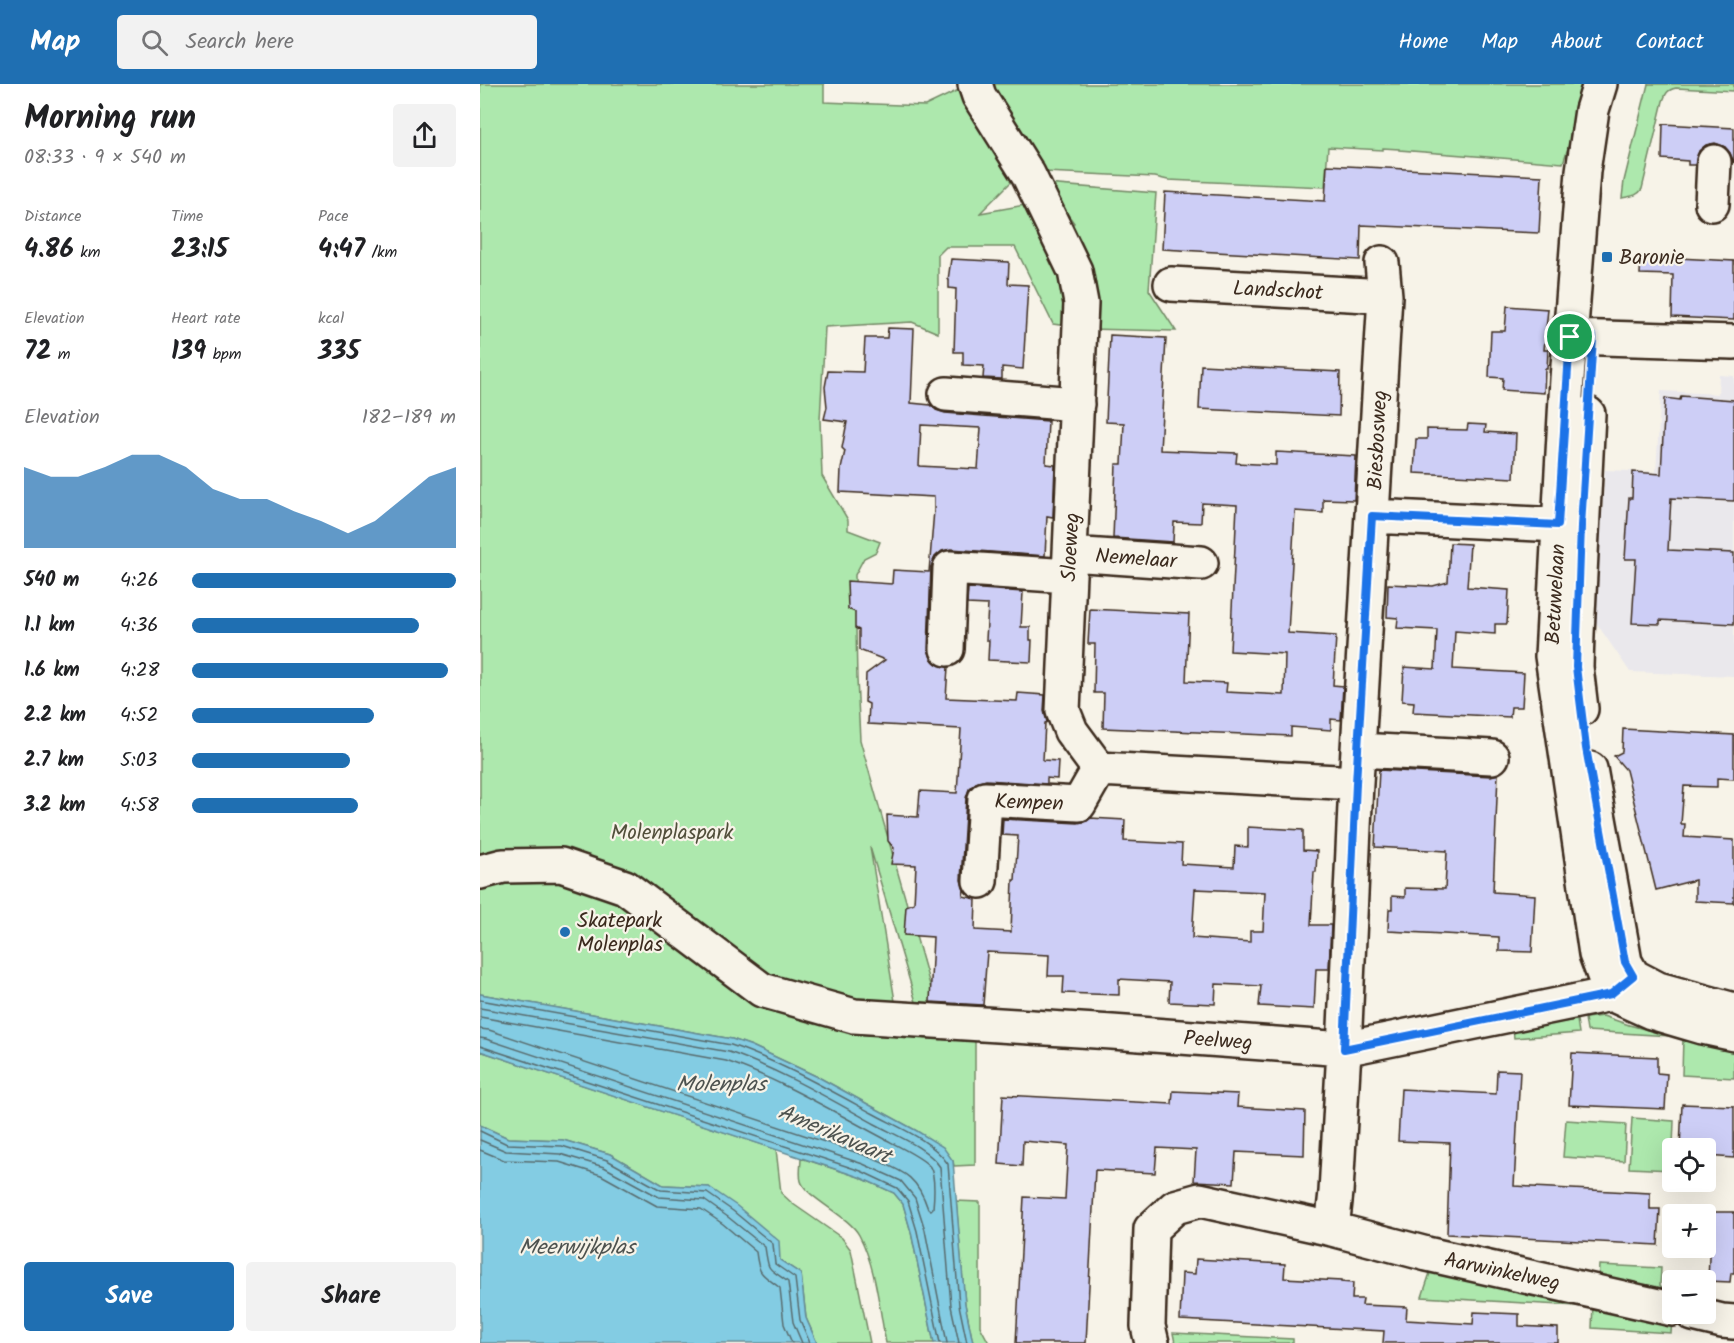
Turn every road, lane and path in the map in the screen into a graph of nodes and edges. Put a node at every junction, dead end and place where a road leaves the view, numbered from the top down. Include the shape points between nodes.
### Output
1 (975, 84) edge
2 (1600, 84) edge
3 (1621, 84) edge
4 (1714, 162) dead end
5 (1712, 204) dead end
6 (1382, 263) dead end
7 (1171, 284) dead end
8 (1385, 297) junction
9 (1581, 337) junction
10 (1734, 342) edge
11 (946, 393) dead end
12 (1077, 404) junction
13 (1372, 516) junction
14 (1570, 526) junction
15 (1201, 562) dead end
16 (1070, 565) junction
17 (947, 650) dead end
18 (1358, 750) junction
19 (1492, 757) dead end
20 (1098, 769) junction
21 (1356, 783) junction
22 (480, 872) edge
23 (980, 881) dead end
24 (1622, 985) junction
25 (1734, 1010) edge
26 (1734, 1034) edge
27 (1344, 1049) junction
28 (1332, 1229) junction
29 (1662, 1307) edge
30 (1716, 1320) edge
31 (1734, 1322) edge
32 (1152, 1343) edge

1 - 12 street, Sloeweg via 1028,174 1076,271 1081,303
2 - 9 street, Betuwelaan via 1583,171
3 - 9 street, Betuwelaan via 1604,169
4 - 5 street
6 - 8 street, Biesbosweg
7 - 8 street, Landschot
8 - 13 street, Biesbosweg
9 - 10 street
9 - 14 street, Betuwelaan
11 - 12 street
12 - 16 street, Sloeweg
13 - 14 street
13 - 18 street, Biesbosweg
14 - 24 street, Betuwelaan via 1552,656 1596,954
15 - 16 street, Nemelaar
16 - 17 street via 950,568
16 - 20 street, Sloeweg via 1063,711 1071,731
18 - 19 street
18 - 21 street, Biesbosweg
20 - 21 street
20 - 23 street, Kempen via 1079,804 985,799
21 - 27 street, Biesbosweg
22 - 27 street, Peelweg via 503,866 561,865 625,887 762,990 854,1016
24 - 25 street via 1658,989
24 - 26 street via 1651,1012
24 - 27 street, Peelweg
27 - 28 street
28 - 29 street, Aarwinkelweg
28 - 32 street, Aarwinkelweg via 1200,1200 1175,1206 1151,1229 1148,1326
30 - 31 street

